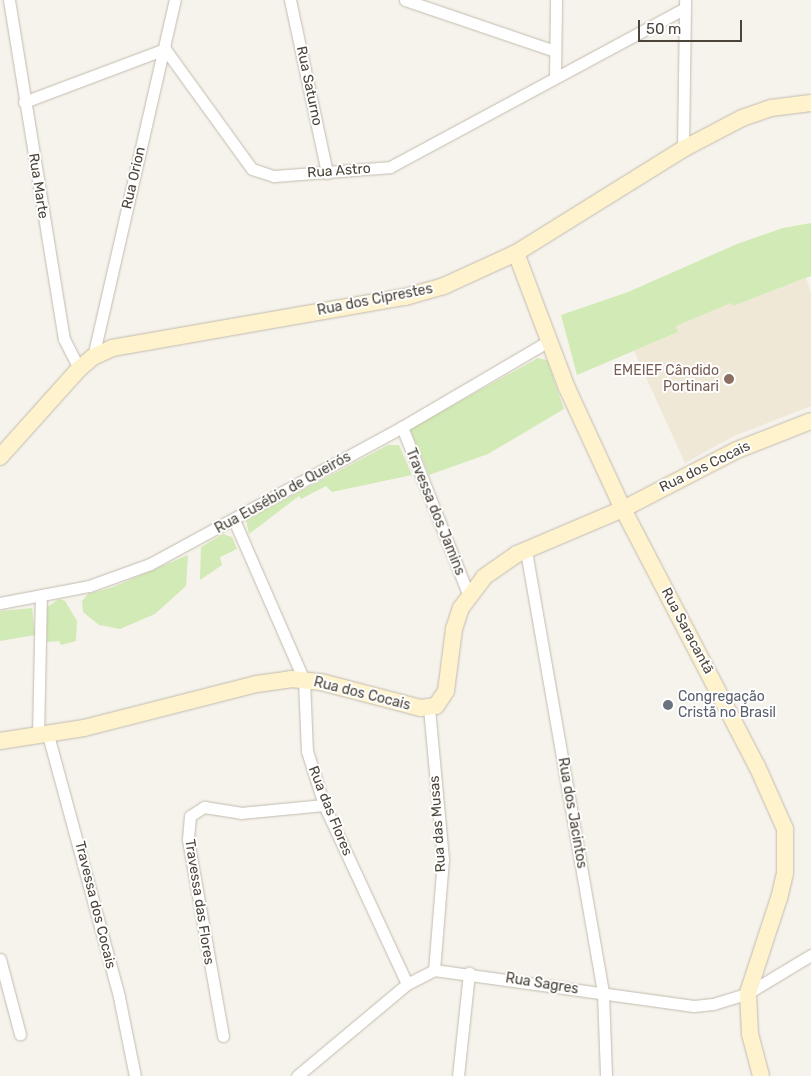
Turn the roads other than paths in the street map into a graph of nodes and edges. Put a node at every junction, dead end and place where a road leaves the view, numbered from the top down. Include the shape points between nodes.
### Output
1 (9, 0) edge
2 (175, 0) edge
3 (290, 0) edge
4 (405, 0) edge
5 (556, 0) edge
6 (685, 4) edge
7 (165, 49) junction
8 (555, 51) junction
9 (555, 76) junction
10 (24, 102) junction
11 (811, 103) edge
12 (683, 149) junction
13 (327, 173) junction
14 (516, 253) junction
15 (550, 340) junction
16 (93, 357) junction
17 (78, 369) junction
18 (811, 421) edge
19 (402, 427) junction
20 (0, 457) edge
21 (623, 509) junction
22 (234, 520) junction
23 (526, 551) junction
24 (469, 596) junction
25 (41, 597) junction
26 (0, 602) edge
27 (304, 680) junction
28 (429, 708) junction
29 (43, 735) junction
30 (0, 741) edge
31 (324, 805) junction
32 (811, 955) edge
33 (0, 959) edge
34 (434, 970) junction
35 (469, 973) junction
36 (407, 984) junction
37 (603, 993) junction
38 (748, 993) junction
39 (20, 1034) dead end
40 (223, 1036) dead end
41 (135, 1076) edge
42 (296, 1076) edge
43 (458, 1076) edge
44 (606, 1076) edge
45 (761, 1076) edge

1 - 10 street, Rua Marte
2 - 7 street, Rua Orion
3 - 13 street, Rua Saturno
4 - 8 street
5 - 8 street
6 - 9 street, Rua Astro
6 - 12 street
7 - 10 street
7 - 13 street, Rua Astro via 252,169 274,176
7 - 16 street, Rua Orion
8 - 9 street
9 - 13 street, Rua Astro via 390,167
10 - 17 street, Rua Marte via 64,339
11 - 12 street, Rua dos Ciprestes via 771,108 742,118
12 - 14 street, Rua dos Ciprestes
14 - 15 street, Rua Saracantã
14 - 16 street, Rua dos Ciprestes via 444,286 404,297 240,327 139,341
15 - 19 street, Rua Eusébio de Queirós
15 - 21 street, Rua Saracantã via 567,388
16 - 17 street, Rua dos Ciprestes
17 - 20 street, Rua dos Ciprestes
18 - 21 street, Rua dos Cocais via 737,450
19 - 22 street, Rua Eusébio de Queirós
19 - 24 street, Travessa dos Jamins
21 - 23 street, Rua dos Cocais
21 - 38 street, Rua Saracantã via 761,774 785,828 783,882
22 - 25 street, Rua Eusébio de Queirós via 128,574
22 - 27 street, Rua das Flores
23 - 24 street, Rua dos Cocais via 484,577
23 - 37 street, Rua dos Jacintos
24 - 28 street, Rua dos Cocais via 454,630 446,691 442,700
25 - 26 street, Rua Eusébio de Queirós
25 - 29 street, Travessa dos Cocais
27 - 28 street, Rua dos Cocais
27 - 29 street, Rua dos Cocais via 257,684
27 - 31 street, Rua das Flores via 307,751
28 - 34 street, Rua das Musas via 443,859
29 - 30 street, Rua dos Cocais
29 - 41 street, Travessa dos Cocais via 119,997
31 - 36 street, Rua das Flores
31 - 40 street, Travessa das Flores via 241,813 204,806 190,816 188,840
32 - 38 street, Rua Sagres
33 - 39 street
34 - 35 street, Rua Sagres
34 - 36 street
35 - 37 street, Rua Sagres
35 - 43 street
36 - 42 street
37 - 38 street, Rua Sagres via 694,1006 713,1004
37 - 44 street, Rua dos Jacintos
38 - 45 street, Rua Saracantã via 750,1034

